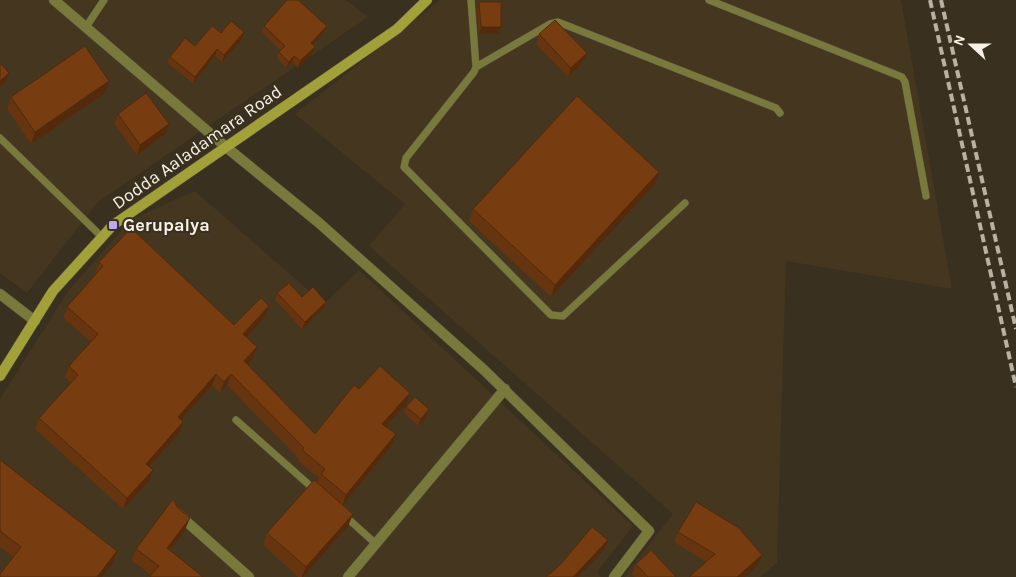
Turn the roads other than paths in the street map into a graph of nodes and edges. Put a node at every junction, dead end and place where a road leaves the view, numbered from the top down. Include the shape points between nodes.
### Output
1 (54, 0) edge
2 (104, 0) edge
3 (427, 0) edge
4 (471, 0) edge
5 (709, 0) edge
6 (86, 27) junction
7 (476, 67) junction
8 (780, 113) dead end
9 (0, 138) edge
10 (226, 147) junction
11 (926, 196) dead end
12 (685, 203) dead end
13 (102, 238) junction
14 (0, 294) edge
15 (35, 321) junction
16 (0, 376) edge
17 (505, 389) junction
18 (236, 420) dead end
19 (324, 498) edge
20 (339, 511) edge
21 (177, 513) edge
22 (376, 544) junction
23 (249, 577) edge
24 (348, 577) edge
25 (614, 577) edge

1 - 6 street
2 - 6 lane
3 - 10 main road, Dodda Aaladamara Road via 397,29
4 - 7 lane
5 - 11 lane via 902,78
6 - 10 street
7 - 8 lane via 558,22 776,108
7 - 12 lane via 406,158 404,167 551,315 563,316
9 - 13 lane
10 - 13 main road, Dodda Aaladamara Road via 113,225
10 - 17 street via 318,222
13 - 15 main road, Dodda Aaladamara Road via 53,291
14 - 15 street
15 - 16 main road, Dodda Aaladamara Road
17 - 22 street
17 - 25 street via 649,532
18 - 19 lane
20 - 22 lane
21 - 23 street
22 - 24 street

